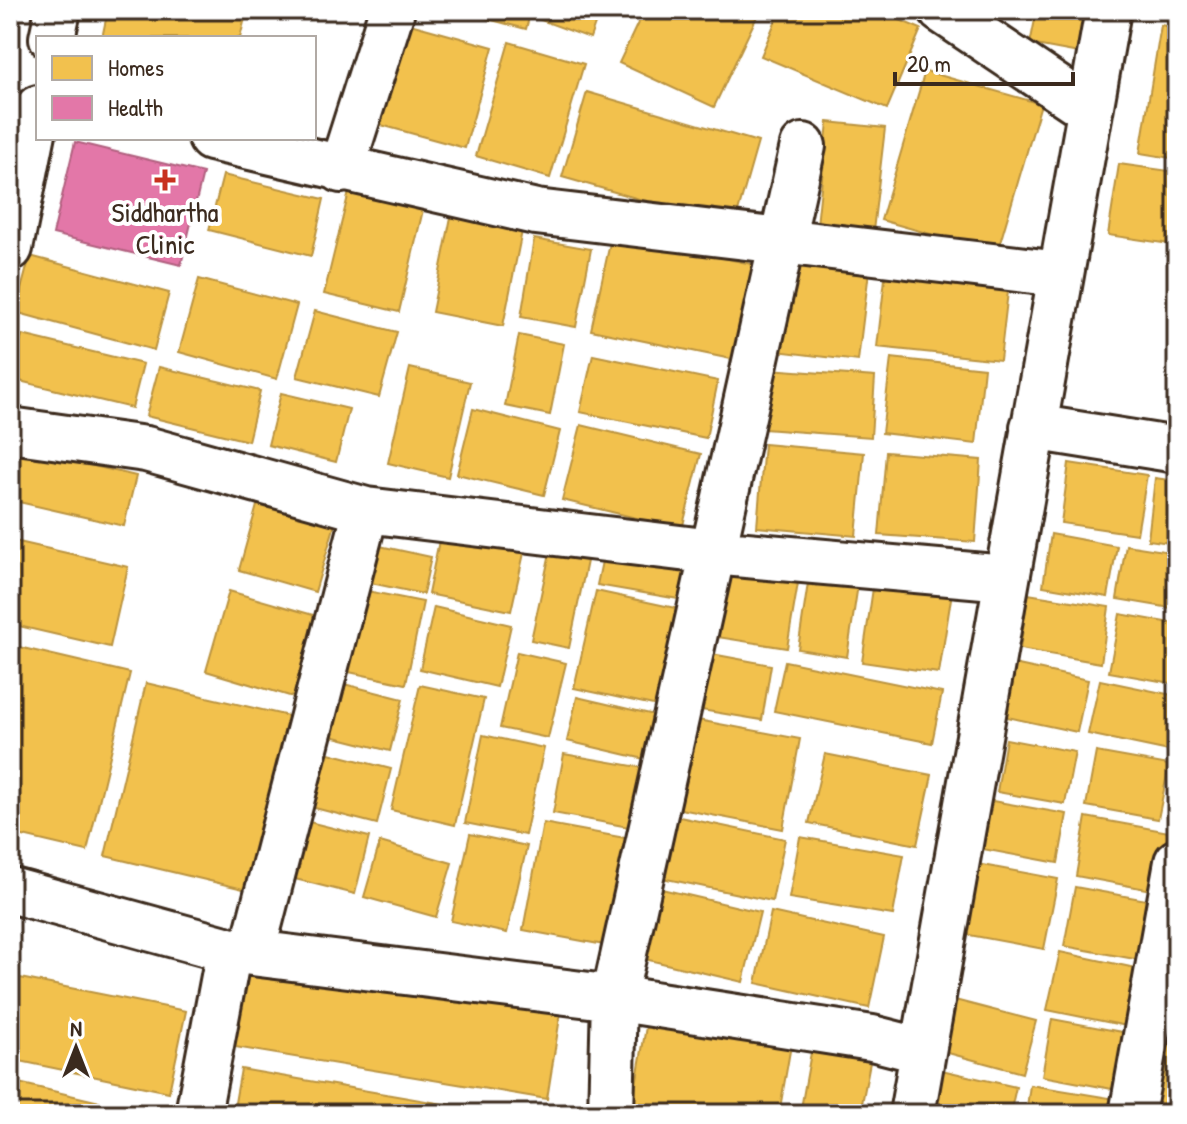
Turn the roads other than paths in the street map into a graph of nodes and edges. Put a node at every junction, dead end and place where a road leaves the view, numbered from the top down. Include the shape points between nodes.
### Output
1 (58, 10) edge
2 (392, 10) edge
3 (941, 10) edge
4 (1108, 10) edge
5 (52, 36) edge
6 (1090, 110) junction
7 (36, 118) edge
8 (219, 140) edge
9 (803, 146) dead end
10 (341, 170) junction
11 (782, 243) junction
12 (10, 248) edge
13 (1060, 274) junction
14 (1033, 427) junction
15 (10, 430) edge
16 (1177, 450) edge
17 (366, 510) junction
18 (713, 552) junction
19 (1006, 578) junction
20 (1177, 862) edge
21 (10, 890) edge
22 (241, 952) junction
23 (614, 998) junction
24 (923, 1051) junction
25 (198, 1114) edge
26 (611, 1114) edge
27 (912, 1114) edge
28 (1132, 1114) edge

1 - 5 street
2 - 10 street
3 - 6 street
4 - 6 street
6 - 13 street
7 - 12 street
8 - 10 street
9 - 11 street
10 - 11 street via 536,212
11 - 13 street
11 - 18 street
13 - 14 street
14 - 16 street
14 - 19 street
15 - 17 street via 146,449
17 - 18 street
17 - 22 street
18 - 19 street
18 - 23 street
19 - 24 street
20 - 28 street
21 - 22 street
22 - 23 street
22 - 25 street
23 - 24 street via 872,1038
23 - 26 street
24 - 27 street

